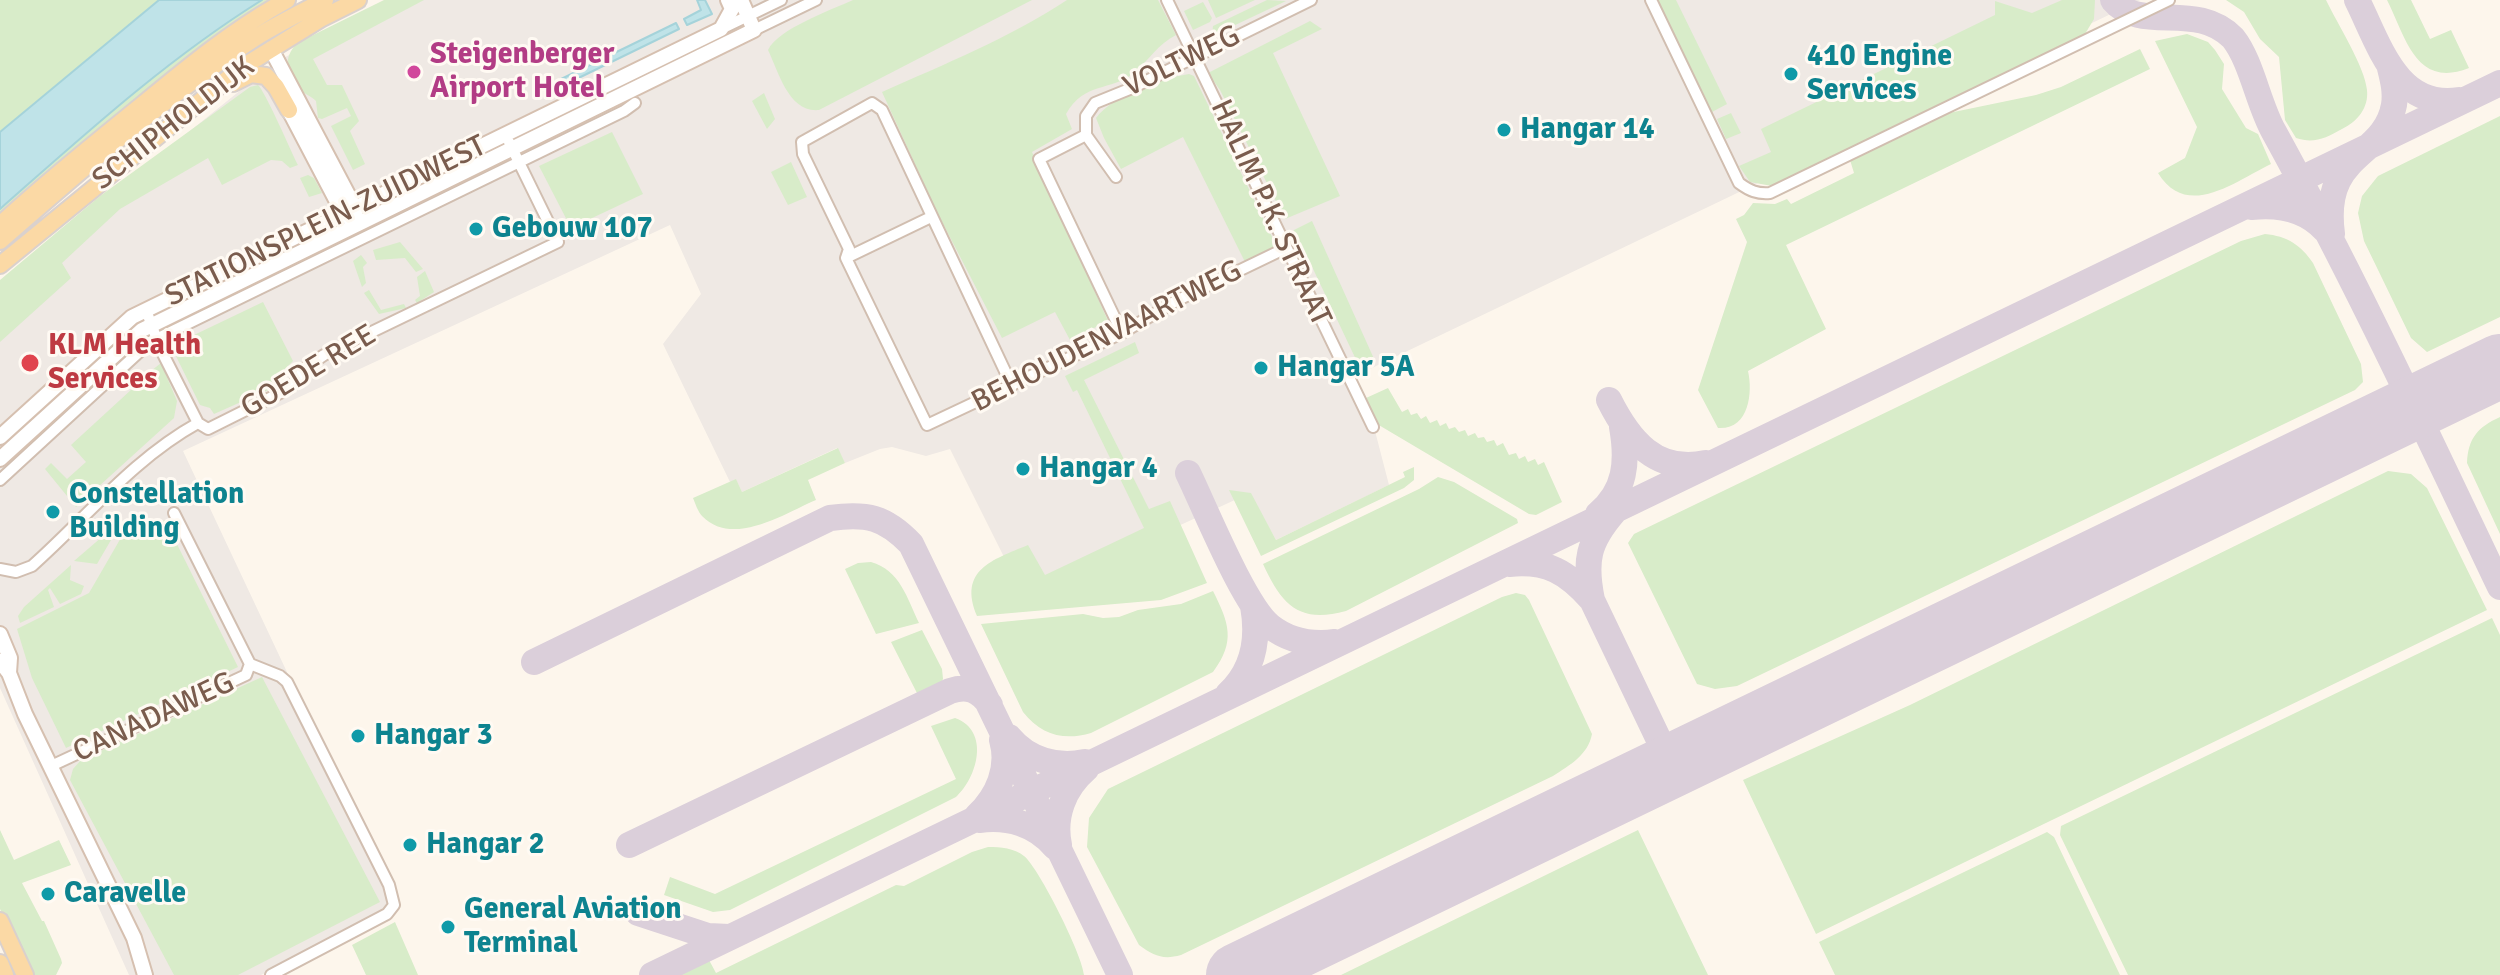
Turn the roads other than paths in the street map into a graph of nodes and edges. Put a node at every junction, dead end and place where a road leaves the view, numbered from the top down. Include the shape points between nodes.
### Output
1 (287, 0) edge
2 (302, 0) edge
3 (325, 0) edge
4 (358, 0) edge
5 (781, 0) edge
6 (816, 0) edge
7 (1167, 0) edge
8 (1311, 0) edge
9 (1651, 0) edge
10 (2169, 0) edge
11 (741, 14) edge
12 (687, 45) junction
13 (271, 49) junction
14 (235, 52) junction
15 (1194, 56) junction
16 (694, 60) junction
17 (197, 103) junction
18 (635, 103) dead end
19 (560, 108) junction
20 (158, 109) junction
21 (289, 110) joint
22 (566, 122) junction
23 (506, 134) junction
24 (1086, 135) junction
25 (512, 148) junction
26 (519, 163) junction
27 (1116, 177) dead end
28 (349, 210) junction
29 (931, 217) junction
30 (0, 225) edge
31 (357, 225) junction
32 (0, 241) edge
33 (558, 242) joint
34 (1286, 248) junction
35 (846, 258) junction
36 (0, 265) edge
37 (146, 310) junction
38 (155, 331) junction
39 (1122, 333) junction
40 (1012, 386) junction
41 (198, 423) junction
42 (1373, 427) dead end
43 (2, 432) edge
44 (21, 450) junction
45 (0, 459) edge
46 (0, 480) edge
47 (174, 513) dead end
48 (0, 569) edge
49 (0, 634) edge
50 (250, 664) junction
51 (5, 667) edge
52 (51, 766) junction
53 (0, 921) edge
54 (0, 963) edge
55 (5, 975) edge
56 (25, 975) edge
57 (145, 975) edge
58 (271, 975) edge

1 - 30 main road via 196,61
2 - 20 main road via 218,54
3 - 14 main road
4 - 13 main road, SCHIPHOLDIJK
5 - 11 street
6 - 11 street
7 - 15 street, HALIM P.K. STRAAT
8 - 15 street, VOLTWEG
9 - 10 street via 1739,183 1750,191 1770,193
11 - 12 street, STATIONSPLEIN-ZUIDWEST
11 - 16 street, STATIONSPLEIN-ZUIDWEST
12 - 16 street
12 - 19 street, STATIONSPLEIN-ZUIDWEST
13 - 14 main road via 253,46
13 - 17 main road, SCHIPHOLDIJK
13 - 28 street
14 - 20 main road
15 - 24 street, VOLTWEG via 1095,103 1086,116
15 - 34 street, HALIM P.K. STRAAT
16 - 22 street, STATIONSPLEIN-ZUIDWEST
17 - 21 main road via 245,76 259,74 272,80
17 - 36 main road, SCHIPHOLDIJK
18 - 26 street, STATIONSPLEIN-ZUIDWEST
19 - 22 street
19 - 23 street, STATIONSPLEIN-ZUIDWEST
20 - 32 main road, SCHIPHOLDIJK
21 - 28 street
22 - 25 street, STATIONSPLEIN-ZUIDWEST
23 - 25 street, STATIONSPLEIN-ZUIDWEST
23 - 28 street, STATIONSPLEIN-ZUIDWEST
24 - 27 street
24 - 39 street via 1039,159
25 - 26 street, STATIONSPLEIN-ZUIDWEST
25 - 31 street, STATIONSPLEIN-ZUIDWEST
26 - 33 street, STATIONSPLEIN-ZUIDWEST
26 - 38 street, STATIONSPLEIN-ZUIDWEST
28 - 31 street
28 - 37 street, STATIONSPLEIN-ZUIDWEST
29 - 35 street
29 - 35 street via 882,110 872,103 802,142 849,249
29 - 40 street
31 - 38 street, STATIONSPLEIN-ZUIDWEST
33 - 41 street, GOEDE REE via 324,355 290,388 208,429
34 - 39 street, BEHOUDENVAARTWEG
34 - 42 street, HALIM P.K. STRAAT
35 - 40 street, BEHOUDENVAARTWEG via 927,425
37 - 38 street
37 - 43 street, STATIONSPLEIN-ZUIDWEST via 120,326
38 - 41 street
38 - 44 street via 136,333
39 - 40 street, BEHOUDENVAARTWEG
41 - 48 street, GOEDE REE via 137,464 27,570
43 - 44 street
44 - 45 street
44 - 46 street
47 - 50 street
49 - 51 street via 10,658
50 - 52 street, CANADAWEG via 246,675
50 - 58 street via 287,682 389,885 394,905 387,914
51 - 52 street
52 - 57 street via 134,938
53 - 56 main road
54 - 55 main road

